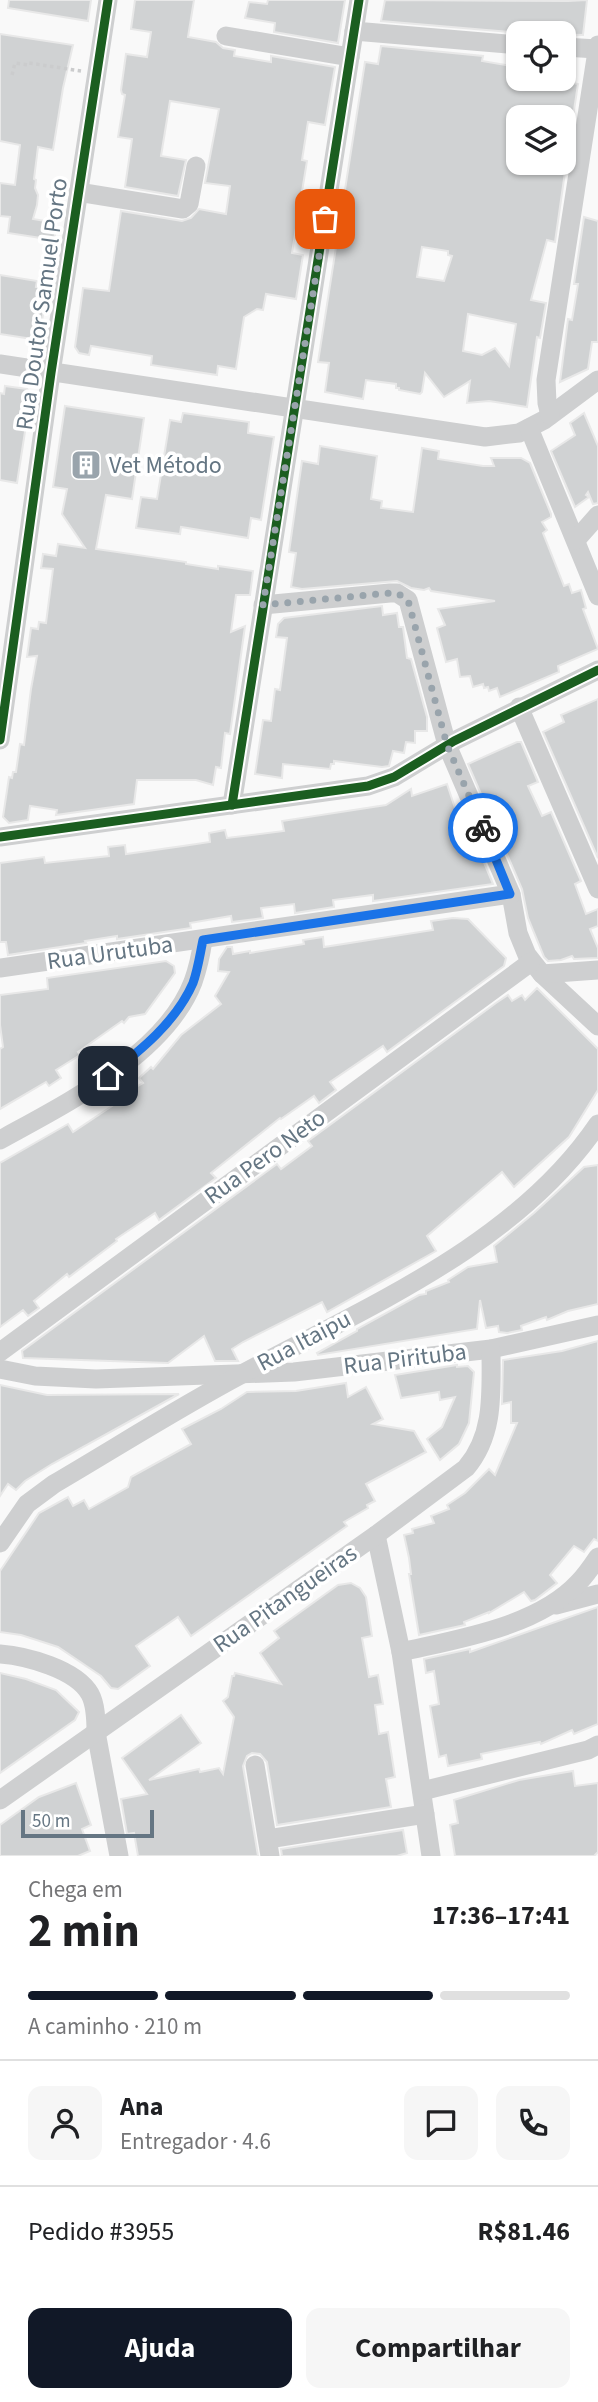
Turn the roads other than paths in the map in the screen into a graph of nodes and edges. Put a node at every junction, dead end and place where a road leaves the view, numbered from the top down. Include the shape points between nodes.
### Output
1 (108, 0) edge
2 (359, 0) edge
3 (354, 31) junction
4 (226, 36) dead end
5 (506, 44) edge
6 (576, 47) edge
7 (598, 47) edge
8 (350, 57) junction
9 (195, 166) dead end
10 (78, 192) junction
11 (0, 364) edge
12 (51, 373) junction
13 (598, 380) edge
14 (295, 408) junction
15 (550, 415) junction
16 (528, 428) junction
17 (598, 515) edge
18 (576, 540) junction
19 (598, 596) edge
20 (263, 605) junction
21 (598, 670) edge
22 (519, 708) junction
23 (0, 740) edge
24 (447, 745) junction
25 (232, 805) junction
26 (0, 837) edge
27 (598, 889) edge
28 (510, 894) junction
29 (203, 940) junction
30 (0, 968) edge
31 (536, 968) junction
32 (598, 970) edge
33 (598, 1026) edge
34 (598, 1124) edge
35 (0, 1140) edge
36 (598, 1325) edge
37 (491, 1349) junction
38 (0, 1352) edge
39 (0, 1369) edge
40 (239, 1376) junction
41 (376, 1535) junction
42 (0, 1543) edge
43 (598, 1557) edge
44 (598, 1594) edge
45 (544, 1608) junction
46 (401, 1652) junction
47 (0, 1654) edge
48 (96, 1732) junction
49 (595, 1748) edge
50 (255, 1765) dead end
51 (422, 1791) junction
52 (0, 1800) edge
53 (425, 1814) junction
54 (269, 1848) edge
55 (119, 1856) edge
56 (432, 1856) edge

1 - 10 street, Rua Doutor Samuel Porto
2 - 3 street
3 - 5 street
3 - 8 street
4 - 8 street
6 - 7 street
7 - 15 street via 546,380
8 - 14 street
9 - 10 street via 189,204 183,209
10 - 12 street, Rua Doutor Samuel Porto
11 - 12 street
12 - 14 street
12 - 23 street, Rua Doutor Samuel Porto
13 - 15 street
14 - 16 street via 485,437
14 - 20 street
15 - 16 street
16 - 18 street
17 - 18 street
18 - 19 street
20 - 24 street via 403,595 411,606
20 - 25 street
21 - 22 street
22 - 24 street
22 - 27 street
24 - 25 street via 383,782
24 - 28 street
25 - 26 street
28 - 29 street, Rua Urutuba
28 - 31 street via 518,933
29 - 30 street, Rua Urutuba
29 - 35 street via 193,983 143,1049 108,1076
31 - 32 street
31 - 33 street
31 - 38 street, Rua Pero Neto
34 - 40 street, Rua Itaipu via 541,1190 452,1258 400,1291
36 - 37 street, Rua Pirituba
37 - 40 street, Rua Pirituba
37 - 41 street, Rua Pitangueiras via 492,1399 476,1456
39 - 40 street, Rua Pirituba via 74,1379
40 - 42 street, Rua Itaipu via 38,1495
41 - 46 street
41 - 48 street, Rua Pitangueiras
43 - 45 street via 577,1584
44 - 45 street
45 - 46 street via 508,1626
46 - 51 street
47 - 48 street via 59,1669 79,1683 90,1693
48 - 52 street, Rua Pitangueiras
48 - 55 street
49 - 51 street
50 - 54 street
51 - 53 street
53 - 54 street
53 - 56 street

